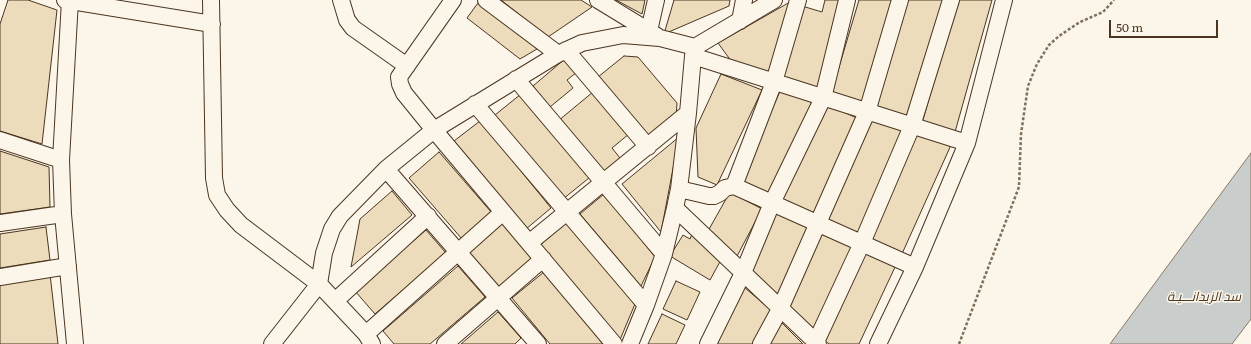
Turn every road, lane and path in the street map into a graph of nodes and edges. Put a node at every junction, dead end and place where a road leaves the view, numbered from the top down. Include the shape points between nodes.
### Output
1 (211, 0) edge
2 (341, 0) edge
3 (453, 0) edge
4 (486, 0) edge
5 (598, 0) edge
6 (656, 0) edge
7 (744, 0) edge
8 (774, 0) edge
9 (798, 0) edge
10 (847, 0) edge
11 (900, 0) edge
12 (951, 0) edge
13 (1004, 0) edge
14 (1114, 0) edge
15 (68, 1) edge
16 (740, 21) junction
17 (212, 24) junction
18 (654, 34) junction
19 (562, 52) junction
20 (694, 52) junction
21 (407, 66) junction
22 (516, 79) junction
23 (774, 82) junction
24 (823, 98) junction
25 (475, 104) junction
26 (867, 112) junction
27 (688, 113) junction
28 (912, 126) junction
29 (434, 130) junction
30 (0, 140) edge
31 (967, 143) junction
32 (648, 147) junction
33 (60, 160) junction
34 (386, 169) junction
35 (603, 182) junction
36 (734, 186) junction
37 (678, 189) junction
38 (772, 203) junction
39 (674, 208) junction
40 (503, 212) junction
41 (567, 212) junction
42 (63, 214) junction
43 (428, 216) junction
44 (0, 223) edge
45 (818, 223) junction
46 (529, 243) junction
47 (862, 243) junction
48 (458, 252) junction
49 (664, 254) junction
50 (542, 259) junction
51 (68, 266) junction
52 (915, 267) junction
53 (743, 273) junction
54 (0, 277) edge
55 (319, 284) junction
56 (498, 298) junction
57 (336, 301) junction
58 (646, 304) junction
59 (780, 309) junction
60 (369, 339) edge
61 (533, 342) edge
62 (816, 343) edge
63 (75, 344) edge
64 (272, 344) edge
65 (445, 344) edge
66 (614, 344) edge
67 (630, 344) edge
68 (708, 344) edge
69 (761, 344) edge
70 (878, 344) edge
71 (959, 344) edge

1 - 17 street
2 - 21 street via 347,20 353,28
3 - 21 street
4 - 19 street
5 - 18 street
6 - 18 street
7 - 16 street
8 - 16 street
9 - 23 street
10 - 24 street
11 - 26 street
12 - 28 street
13 - 31 street
14 - 71 path via 1103,12 1080,22 1059,36 1049,45 1037,64 1028,86 1021,134 1019,187
15 - 17 street
15 - 33 street
16 - 20 street
17 - 55 street via 214,178 217,195 241,225
18 - 19 street via 623,35 582,43
18 - 20 street
19 - 22 street
19 - 32 street
20 - 23 street
20 - 27 street
21 - 29 street via 399,77 400,84 404,93
22 - 25 street
22 - 35 street
23 - 24 street
23 - 36 street
24 - 26 street
24 - 38 street
25 - 29 street
25 - 41 street
26 - 28 street
26 - 45 street
27 - 32 street
27 - 37 street
28 - 31 street
28 - 47 street
29 - 34 street
29 - 40 street
30 - 33 street
31 - 52 street
32 - 35 street
33 - 42 street
34 - 43 street
34 - 55 street via 340,216 332,229 324,253
35 - 41 street
35 - 49 street
36 - 37 street via 725,188 714,196
36 - 38 street
37 - 39 street
38 - 45 street
38 - 53 street
39 - 49 street
39 - 53 street
40 - 46 street
40 - 48 street
41 - 46 street
41 - 58 street
42 - 44 street
42 - 51 street
43 - 48 street
43 - 57 street
45 - 47 street
45 - 59 street
46 - 50 street
47 - 52 street
47 - 62 street
48 - 56 street
48 - 60 street
49 - 58 street
50 - 56 street
50 - 66 street
51 - 54 street
51 - 63 street
52 - 70 street
53 - 59 street
53 - 68 street
55 - 57 street
55 - 64 street
56 - 61 street
56 - 65 street
57 - 60 street
58 - 67 street
59 - 62 street
59 - 69 street

